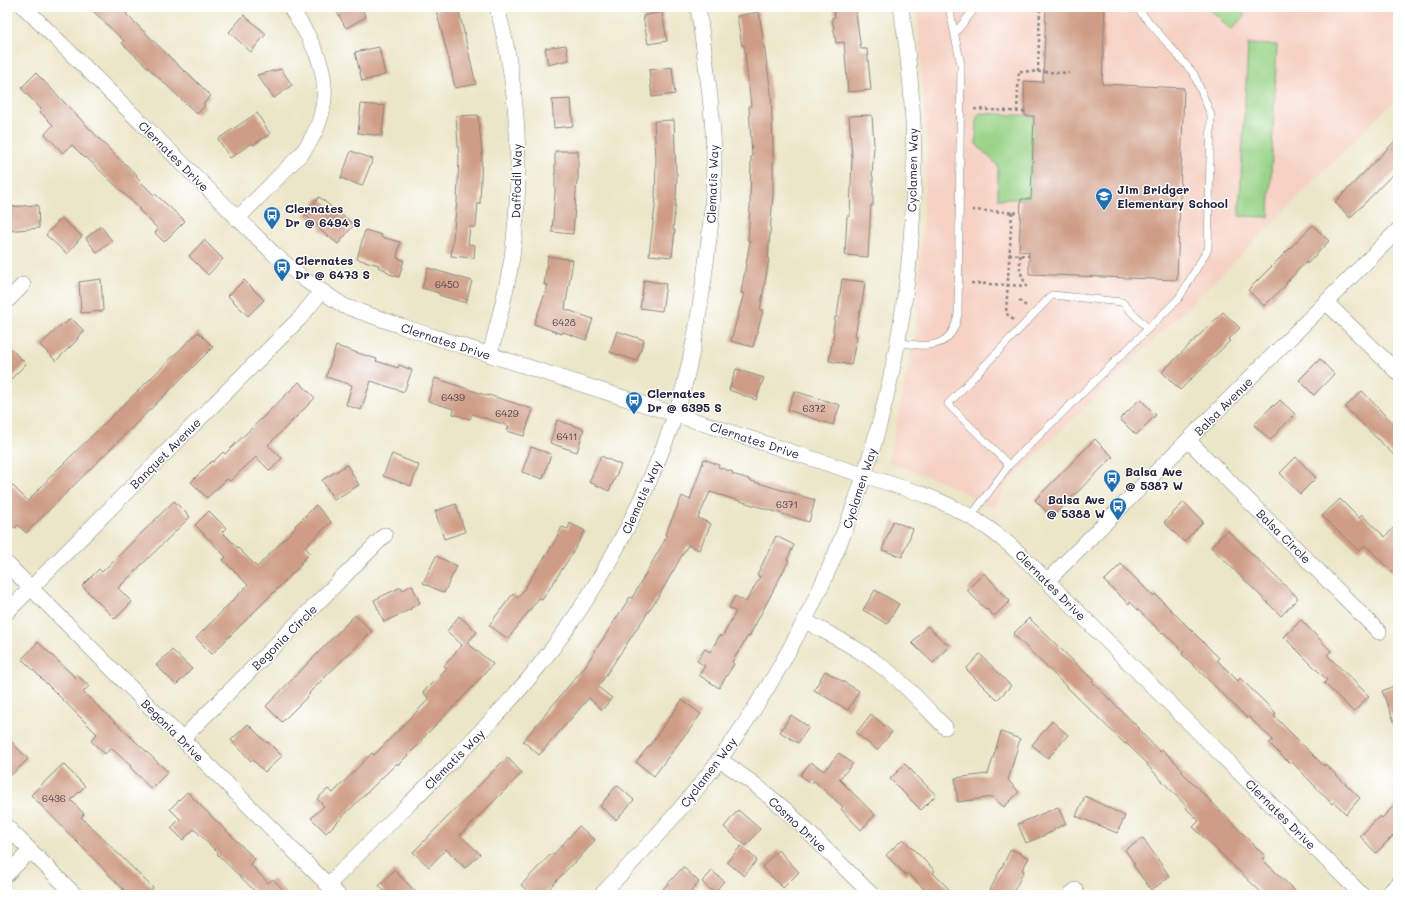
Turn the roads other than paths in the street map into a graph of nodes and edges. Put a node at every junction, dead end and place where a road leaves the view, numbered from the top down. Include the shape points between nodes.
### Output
1 (24, 7) edge
2 (290, 7) edge
3 (497, 7) edge
4 (698, 7) edge
5 (901, 7) edge
6 (949, 7) edge
7 (976, 7) edge
8 (1136, 7) edge
9 (955, 34) junction
10 (237, 219) junction
11 (1398, 230) edge
12 (23, 286) dead end
13 (321, 292) junction
14 (7, 301) edge
15 (1326, 302) junction
16 (1148, 329) junction
17 (897, 342) junction
18 (490, 355) junction
19 (1398, 373) edge
20 (675, 414) junction
21 (1188, 440) junction
22 (1009, 465) junction
23 (864, 475) junction
24 (972, 516) junction
25 (385, 536) dead end
26 (7, 564) edge
27 (1047, 581) junction
28 (31, 588) junction
29 (7, 612) edge
30 (804, 621) junction
31 (1379, 632) dead end
32 (945, 726) dead end
33 (182, 739) junction
34 (719, 759) junction
35 (7, 828) edge
36 (30, 850) junction
37 (7, 874) edge
38 (1398, 884) edge
39 (333, 890) edge
40 (75, 895) edge
41 (601, 895) edge
42 (872, 895) edge
43 (1362, 895) edge
44 (1387, 895) edge

1 - 10 street, Clernates Drive
2 - 10 street via 312,44 322,70 322,116 311,142 302,153
3 - 18 street, Daffodil Way via 514,95 518,188 516,222 505,297
4 - 20 street, Clematis Way via 711,95 714,158 712,214 702,298 687,373
5 - 17 street, Cyclamen Way via 911,88 914,164 907,278
6 - 9 lane
7 - 9 lane
8 - 16 lane via 1194,74 1210,115 1208,249 1179,298
9 - 17 lane via 961,65 957,321 947,338 936,345 916,346
10 - 13 street, Clernates Drive via 288,267
11 - 15 street, Balsa Avenue
12 - 14 street
13 - 18 street, Clernates Drive via 344,306
13 - 28 street, Banquet Avenue via 300,318
15 - 19 street
15 - 21 street, Balsa Avenue
16 - 22 lane
16 - 22 lane via 1122,302 1052,296 948,404
17 - 23 street, Cyclamen Way via 882,416
18 - 20 street, Clernates Drive
20 - 23 street, Clernates Drive
20 - 39 street, Clematis Way via 647,486 623,538 584,604 539,666 500,712
21 - 27 street, Balsa Avenue
21 - 31 street, Balsa Circle
22 - 24 lane
23 - 24 street, Clernates Drive via 939,500
23 - 30 street, Cyclamen Way via 834,558
24 - 27 street, Clernates Drive via 1013,547
25 - 33 street, Begonia Circle
26 - 28 street, Begonia Drive
27 - 43 street, Clernates Drive
28 - 29 street, Banquet Avenue
28 - 33 street, Begonia Drive
30 - 32 street via 878,663
30 - 34 street, Cyclamen Way via 766,692
33 - 39 street, Begonia Drive
34 - 41 street, Cyclamen Way via 692,796
34 - 42 street, Cosmo Drive via 765,792
35 - 36 street
36 - 37 street
36 - 40 street
38 - 44 street

